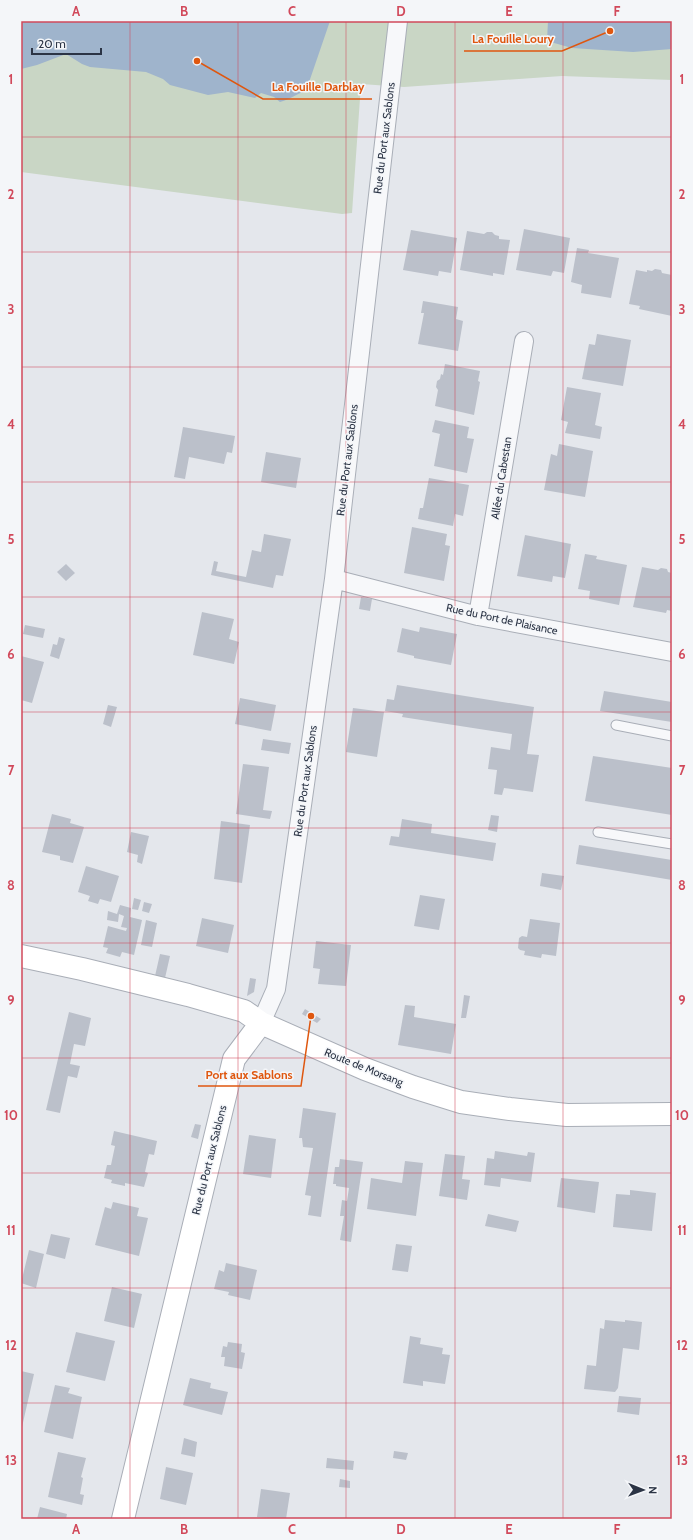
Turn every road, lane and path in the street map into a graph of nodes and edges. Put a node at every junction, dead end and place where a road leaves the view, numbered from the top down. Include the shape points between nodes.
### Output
1 (398, 21) edge
2 (524, 341) dead end
3 (334, 579) junction
4 (478, 616) junction
5 (672, 652) edge
6 (616, 725) dead end
7 (672, 736) edge
8 (598, 832) dead end
9 (672, 844) edge
10 (21, 956) edge
11 (261, 1023) junction
12 (672, 1114) edge
13 (123, 1519) edge

1 - 3 street, Rue du Port aux Sablons
2 - 4 street, Allée du Cabestan
3 - 4 street, Rue du Port de Plaisance
3 - 11 street, Rue du Port aux Sablons via 276,989
4 - 5 street, Rue du Port de Plaisance
6 - 7 lane
8 - 9 lane
10 - 11 street, Route de Morsang via 188,995 244,1012
11 - 12 street, Route de Morsang via 365,1069 461,1102 567,1115
11 - 13 street, Rue du Port aux Sablons via 234,1059

